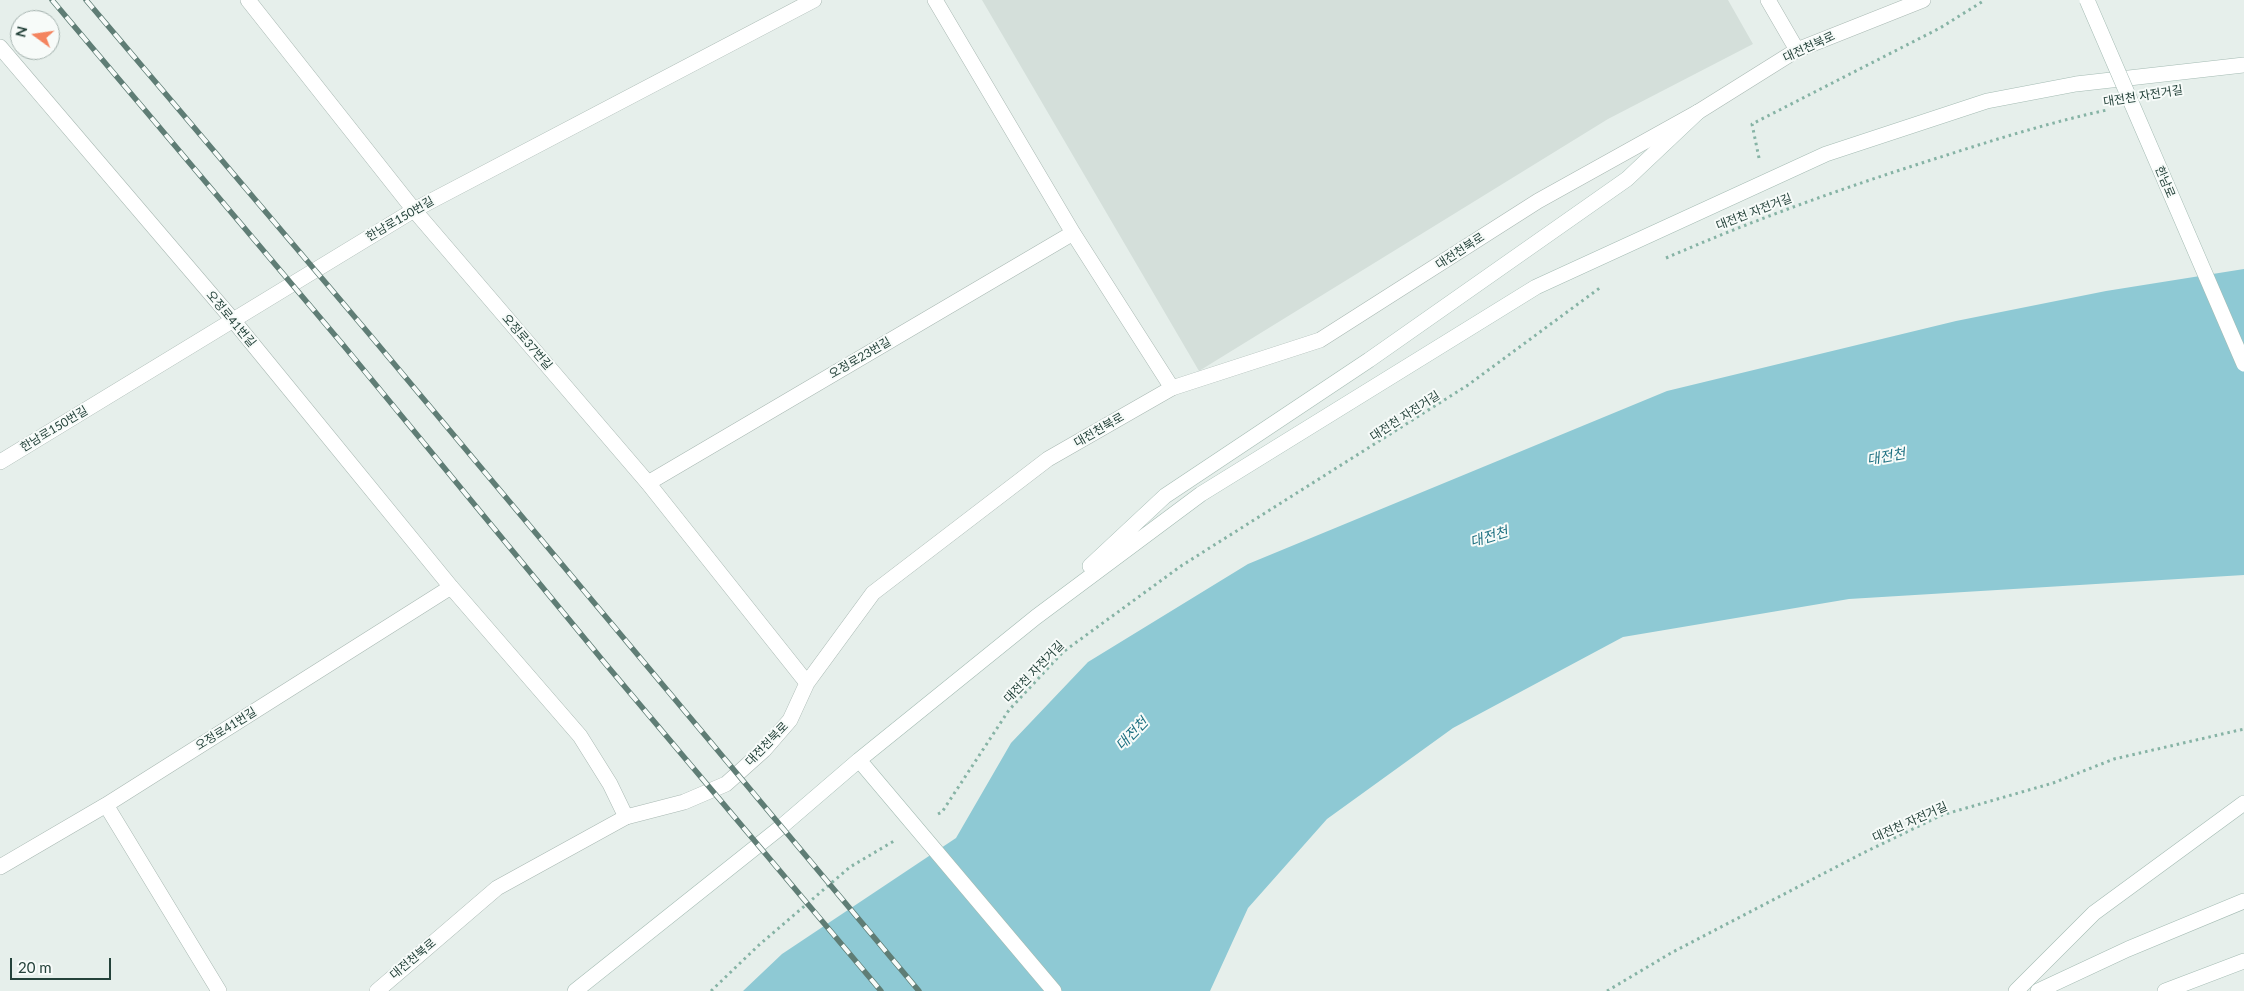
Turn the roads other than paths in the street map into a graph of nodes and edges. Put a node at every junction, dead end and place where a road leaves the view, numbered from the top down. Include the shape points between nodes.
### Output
1 (248, 0) edge
2 (814, 0) edge
3 (934, 0) edge
4 (1768, 0) edge
5 (1923, 0) edge
6 (2087, 0) edge
7 (1797, 50) junction
8 (2, 54) edge
9 (2244, 65) edge
10 (1698, 112) junction
11 (414, 210) junction
12 (1073, 233) junction
13 (233, 320) junction
14 (2244, 364) edge
15 (1172, 388) junction
16 (0, 462) edge
17 (648, 483) junction
18 (451, 587) junction
19 (1036, 617) junction
20 (807, 683) junction
21 (859, 760) junction
22 (2244, 803) edge
23 (106, 806) junction
24 (626, 816) junction
25 (0, 868) edge
26 (2244, 902) edge
27 (2244, 961) edge
28 (219, 991) edge
29 (377, 991) edge
30 (574, 991) edge
31 (1054, 991) edge
32 (2016, 991) edge
33 (2038, 991) edge
34 (2165, 991) edge

1 - 11 street, 오정로37번길
2 - 11 street, 한남로150번길
3 - 12 street
4 - 7 street
5 - 7 street, 대전천북로
6 - 14 street, 한남로, bridge
7 - 10 street, 대전천북로
8 - 13 street, 오정로41번길
9 - 19 street via 2076,84 1987,101 1826,154 1764,182 1536,287 1201,494
10 - 15 street, 대전천북로 via 1538,201 1320,340
10 - 19 street via 1627,180 1370,360 1165,496
11 - 13 street, 한남로150번길
11 - 17 street, 오정로37번길
12 - 15 street
12 - 17 street, 오정로23번길
13 - 16 street, 한남로150번길
13 - 18 street, 오정로41번길
15 - 20 street, 대전천북로 via 1048,459 873,593
17 - 20 street, 오정로37번길
18 - 23 street, 오정로41번길
18 - 24 street, 오정로41번길 via 580,736
19 - 21 street
20 - 24 street, 대전천북로 via 790,720 764,750 726,784 684,802
21 - 30 street via 781,827
21 - 31 street
22 - 32 street via 2094,913
23 - 25 street, 오정로41번길
23 - 28 street
24 - 29 street, 대전천북로 via 497,888
26 - 33 street via 2128,949
27 - 34 street

